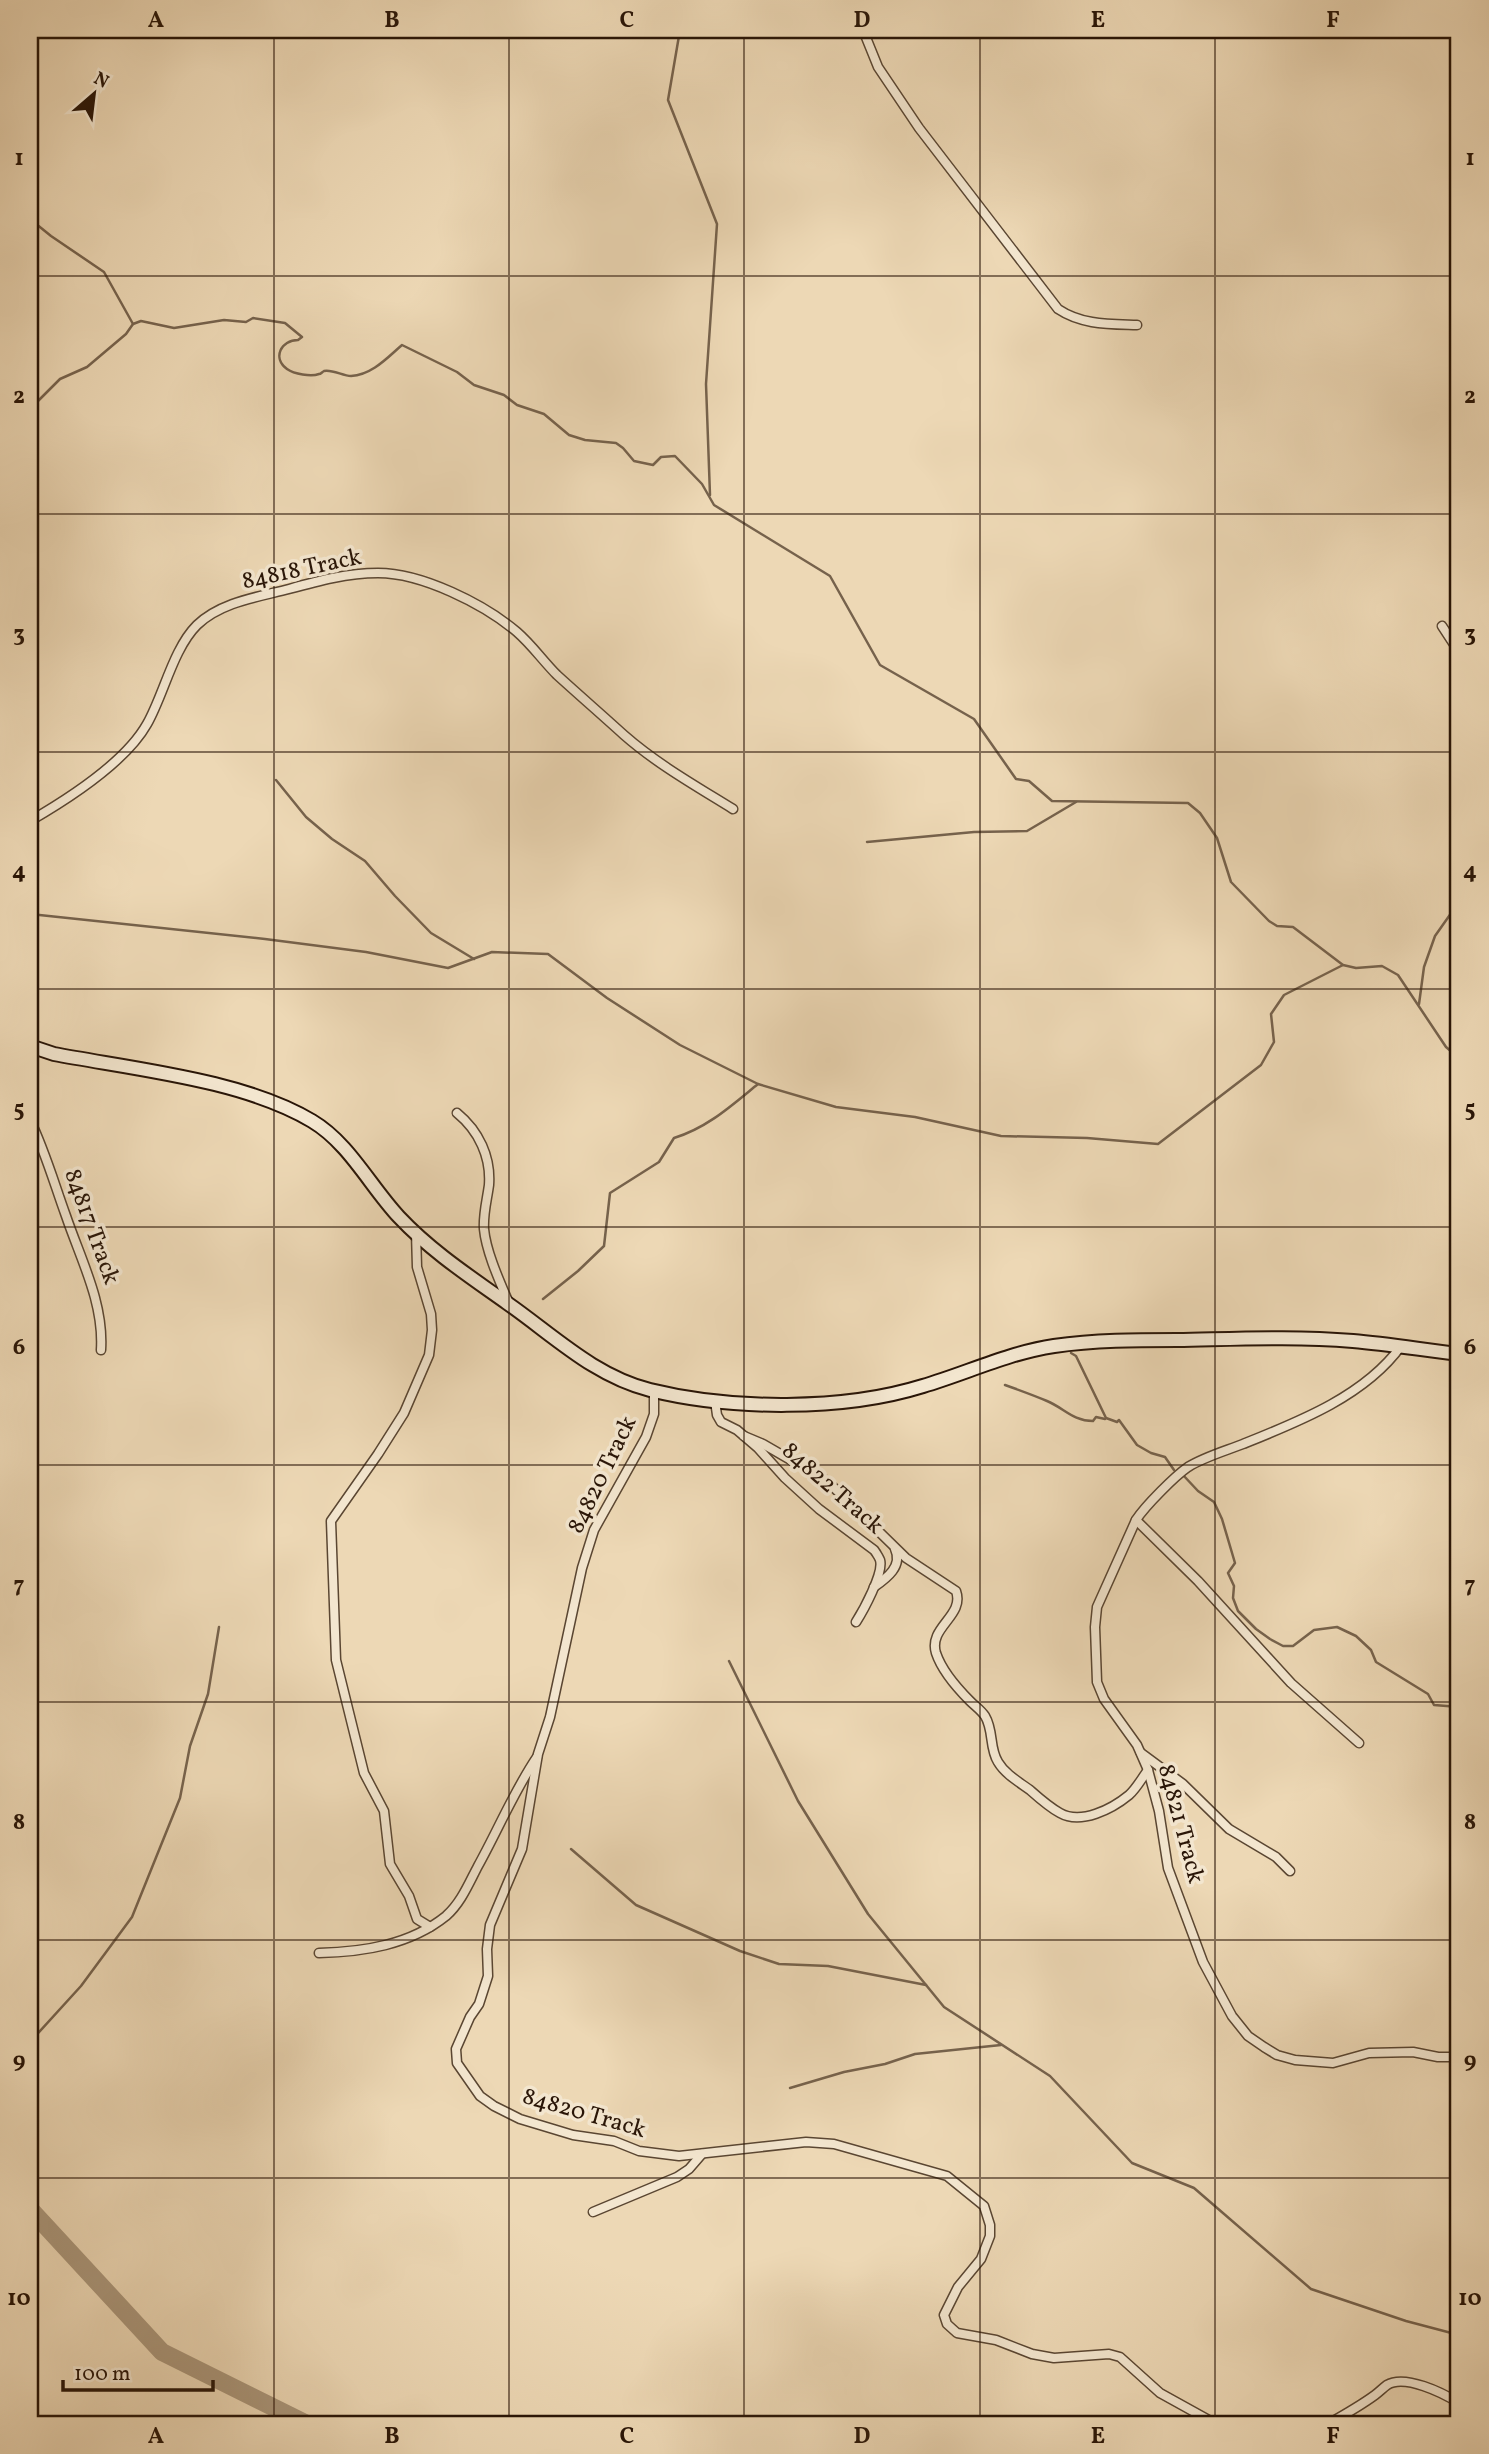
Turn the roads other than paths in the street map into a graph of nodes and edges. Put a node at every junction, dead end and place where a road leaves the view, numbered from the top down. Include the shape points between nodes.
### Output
1 (863, 30) edge
2 (1137, 325) dead end
3 (1442, 626) dead end
4 (1459, 652) edge
5 (733, 810) dead end
6 (30, 821) edge
7 (30, 1046) edge
8 (457, 1114) dead end
9 (30, 1120) edge
10 (416, 1233) junction
11 (509, 1304) junction
12 (1401, 1346) junction
13 (101, 1350) dead end
14 (1459, 1354) edge
15 (654, 1391) junction
16 (715, 1401) junction
17 (744, 1436) junction
18 (1136, 1520) junction
19 (894, 1547) junction
20 (874, 1587) junction
21 (856, 1622) dead end
22 (1359, 1743) dead end
23 (1141, 1753) junction
24 (538, 1754) junction
25 (1148, 1770) junction
26 (1290, 1871) dead end
27 (430, 1927) junction
28 (318, 1953) dead end
29 (1459, 2057) edge
30 (702, 2154) junction
31 (593, 2212) dead end
32 (1459, 2403) edge
33 (1216, 2424) edge
34 (1328, 2424) edge

1 - 2 street via 878,67 919,128 1058,309 1086,321
3 - 4 street
5 - 6 street, 84818 Track via 635,744 517,632 444,589 381,573 327,579 223,607 207,616 184,640 146,726 134,741 81,790
7 - 10 street via 216,1084 312,1121 337,1140
8 - 11 street via 469,1123 487,1158 485,1239
9 - 13 street, 84817 Track via 96,1297 103,1328
10 - 11 street
10 - 27 street via 417,1267 431,1314 429,1355 404,1413 331,1521 331,1541 335,1660 361,1762 384,1811 390,1864 417,1919
11 - 15 street via 590,1364
12 - 14 street
12 - 16 street via 1274,1338 1108,1340 1052,1346 994,1360 922,1387 867,1400 823,1405
12 - 18 street, 84821 Track via 1381,1369 1343,1397 1265,1436 1189,1466
15 - 16 street
15 - 24 street, 84820 Track via 654,1414 646,1437 594,1530
16 - 17 street, 84822 Track via 721,1422
17 - 19 street via 827,1481
17 - 20 street, 84822 Track via 810,1501 874,1550 881,1568
18 - 22 street via 1291,1683
18 - 23 street, 84821 Track via 1097,1606 1095,1657 1104,1699
19 - 20 street via 897,1566
19 - 25 street via 957,1591 957,1607 938,1632 936,1653 945,1670 984,1713 994,1753 1005,1771 1060,1814 1088,1816 1131,1794
20 - 21 street, 84822 Track
23 - 25 street, 84821 Track
23 - 26 street via 1183,1784 1229,1829 1276,1857
24 - 27 street via 459,1901
24 - 30 street, 84820 Track via 522,1850 490,1925 488,1976 480,2004 456,2049 457,2063 480,2096 520,2119 658,2155
25 - 29 street, 84821 Track via 1168,1868 1203,1962 1248,2036 1277,2055 1313,2062 1333,2063 1369,2053
27 - 28 street via 358,1952
30 - 31 street via 677,2177
30 - 33 street, 84820 Track via 806,2142 834,2144 947,2176 984,2206 990,2236 981,2259 958,2287 944,2315 947,2324 957,2333 996,2340 1032,2354 1120,2357 1160,2393
32 - 34 street via 1437,2391 1398,2382

